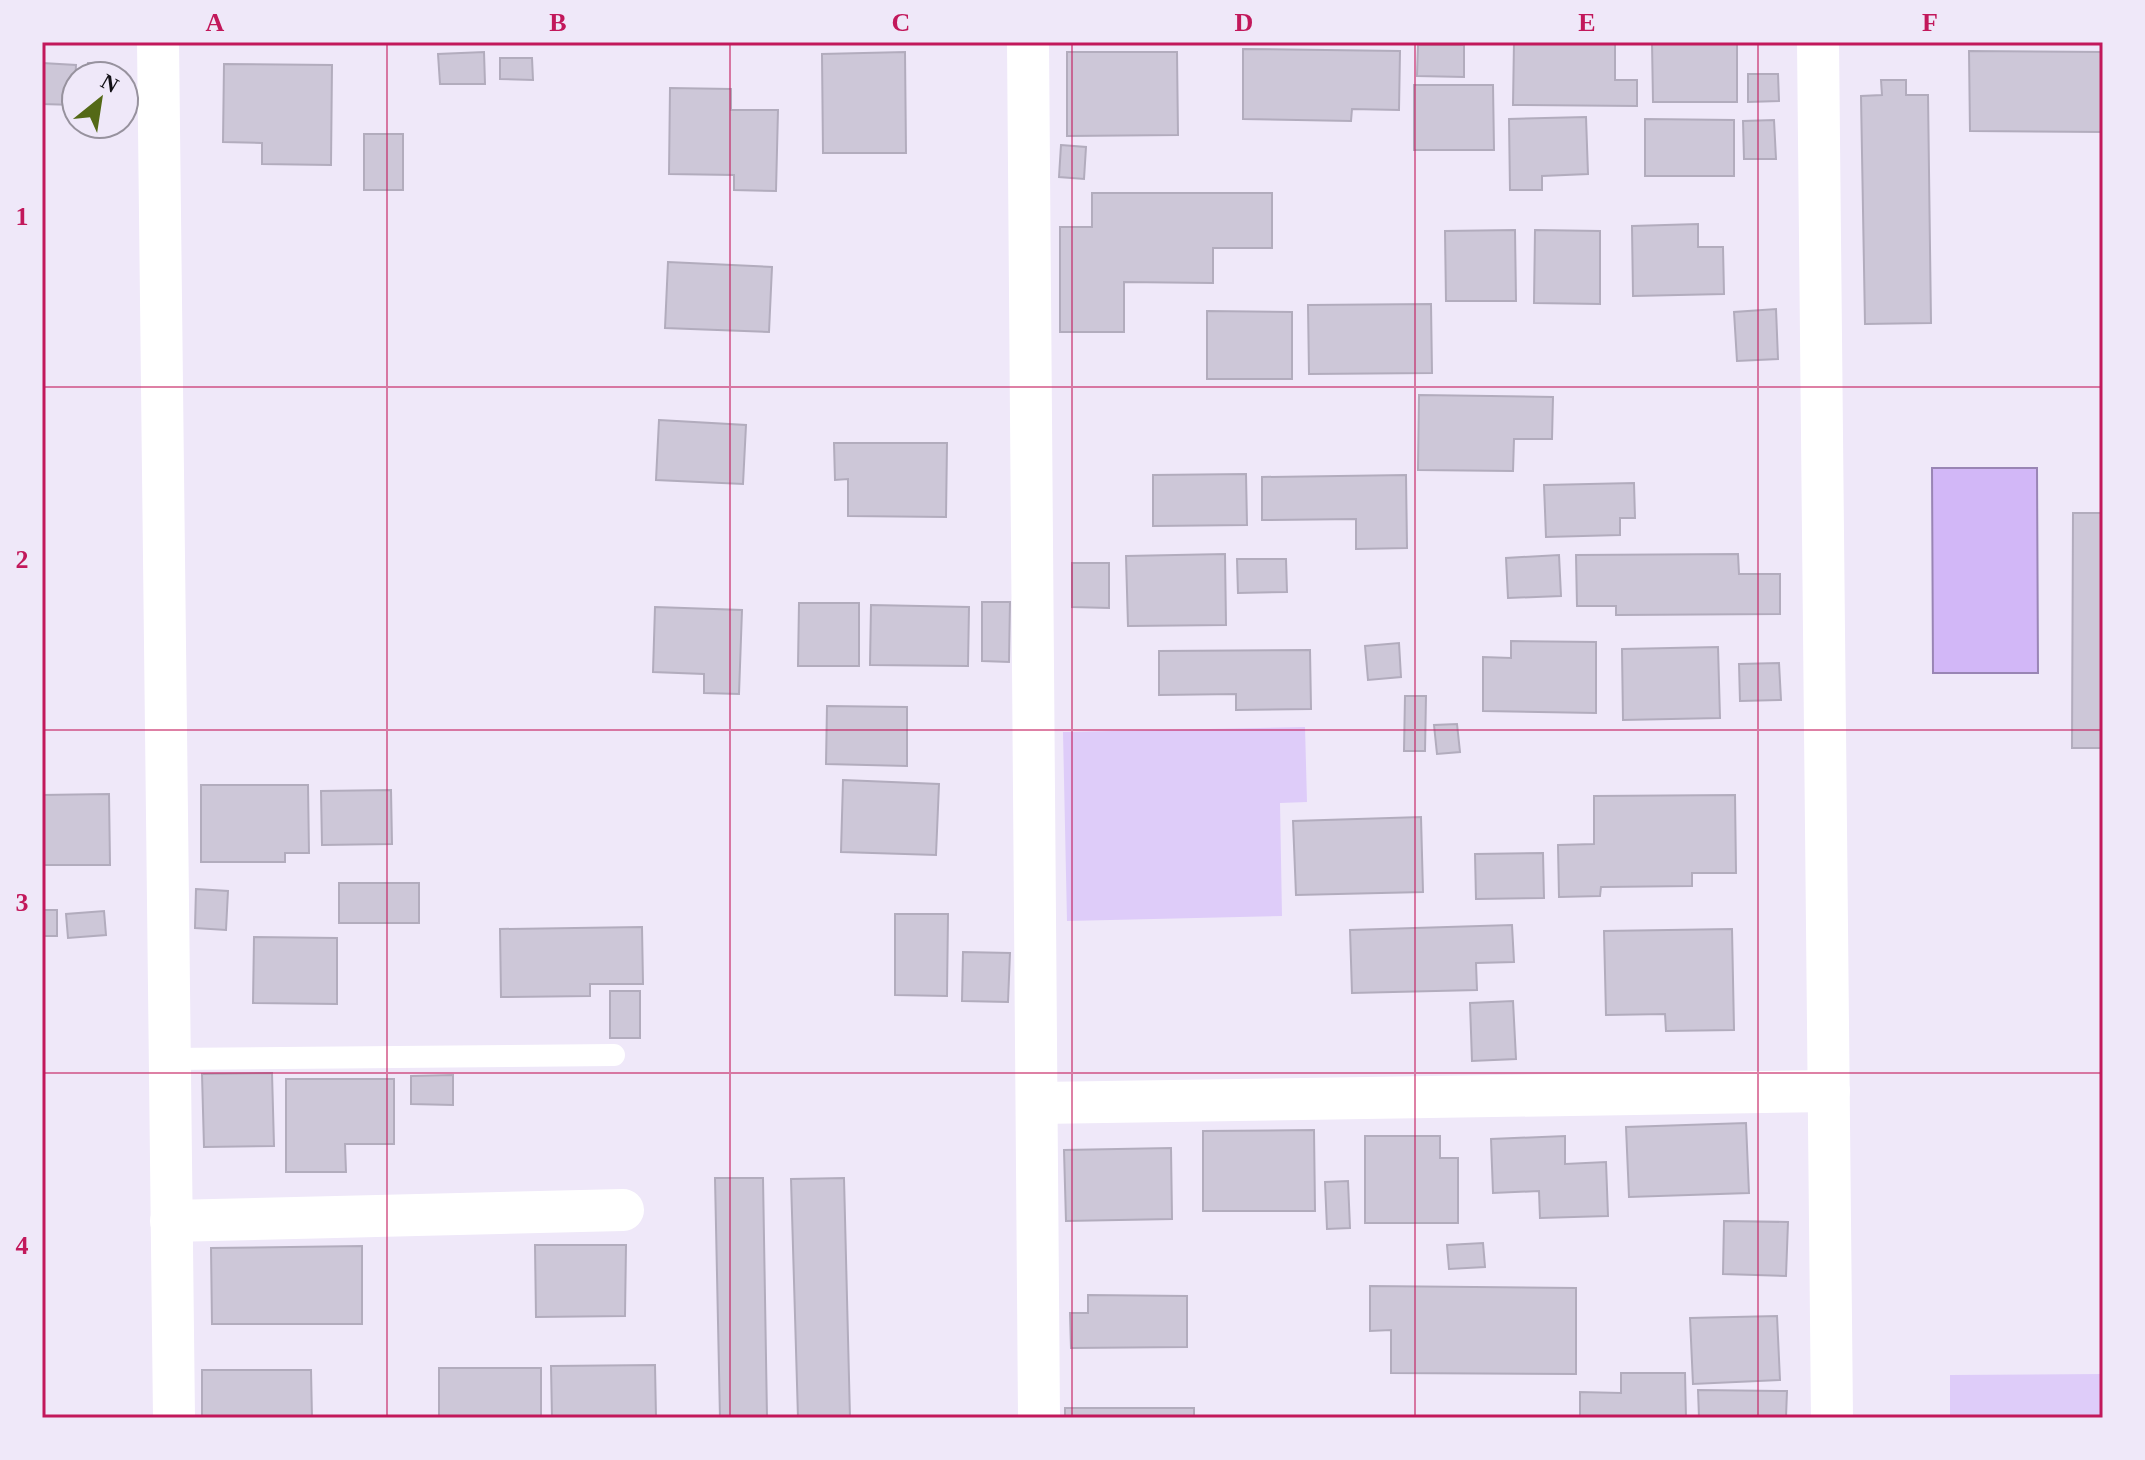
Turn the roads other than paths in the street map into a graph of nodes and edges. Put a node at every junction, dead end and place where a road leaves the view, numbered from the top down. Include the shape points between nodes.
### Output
1 (158, 42) edge
2 (1028, 42) edge
3 (1818, 42) edge
4 (614, 1055) dead end
5 (169, 1059) junction
6 (1829, 1091) junction
7 (1038, 1103) junction
8 (623, 1210) dead end
9 (171, 1221) junction
10 (174, 1418) edge
11 (1039, 1418) edge
12 (1832, 1418) edge

1 - 5 street
2 - 7 street
3 - 6 street
4 - 5 lane
5 - 9 street
6 - 7 street
6 - 12 street
7 - 11 street
8 - 9 street
9 - 10 street

